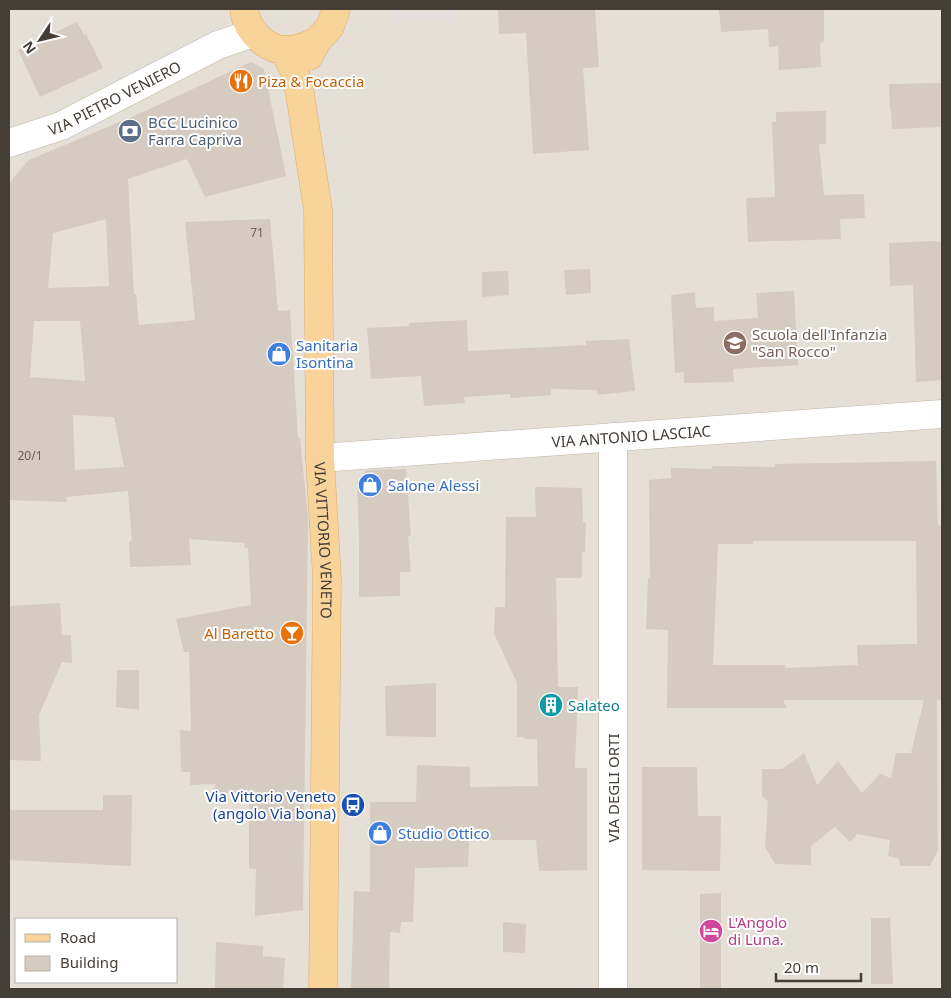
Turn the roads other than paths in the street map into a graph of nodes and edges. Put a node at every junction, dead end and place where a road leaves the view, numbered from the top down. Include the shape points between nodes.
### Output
1 (337, 9) edge
2 (247, 19) edge
3 (316, 41) junction
4 (284, 50) junction
5 (300, 94) junction
6 (9, 144) edge
7 (942, 414) edge
8 (613, 437) junction
9 (320, 458) junction
10 (323, 989) edge
11 (613, 989) edge

1 - 3 main road, VIA VITTORIO VENETO via 330,27
2 - 4 main road via 266,44
2 - 6 street, VIA PIETRO VENIERO via 218,45 61,126
3 - 4 main road via 302,48
3 - 5 main road, VIA VITTORIO VENETO via 305,65
4 - 5 main road, VIA VITTORIO VENETO via 294,70
5 - 9 main road, VIA VITTORIO VENETO via 318,210
7 - 8 street, VIA ANTONIO LASCIAC
8 - 9 street, VIA ANTONIO LASCIAC
8 - 11 street, VIA DEGLI ORTI
9 - 10 main road, VIA VITTORIO VENETO via 327,580

